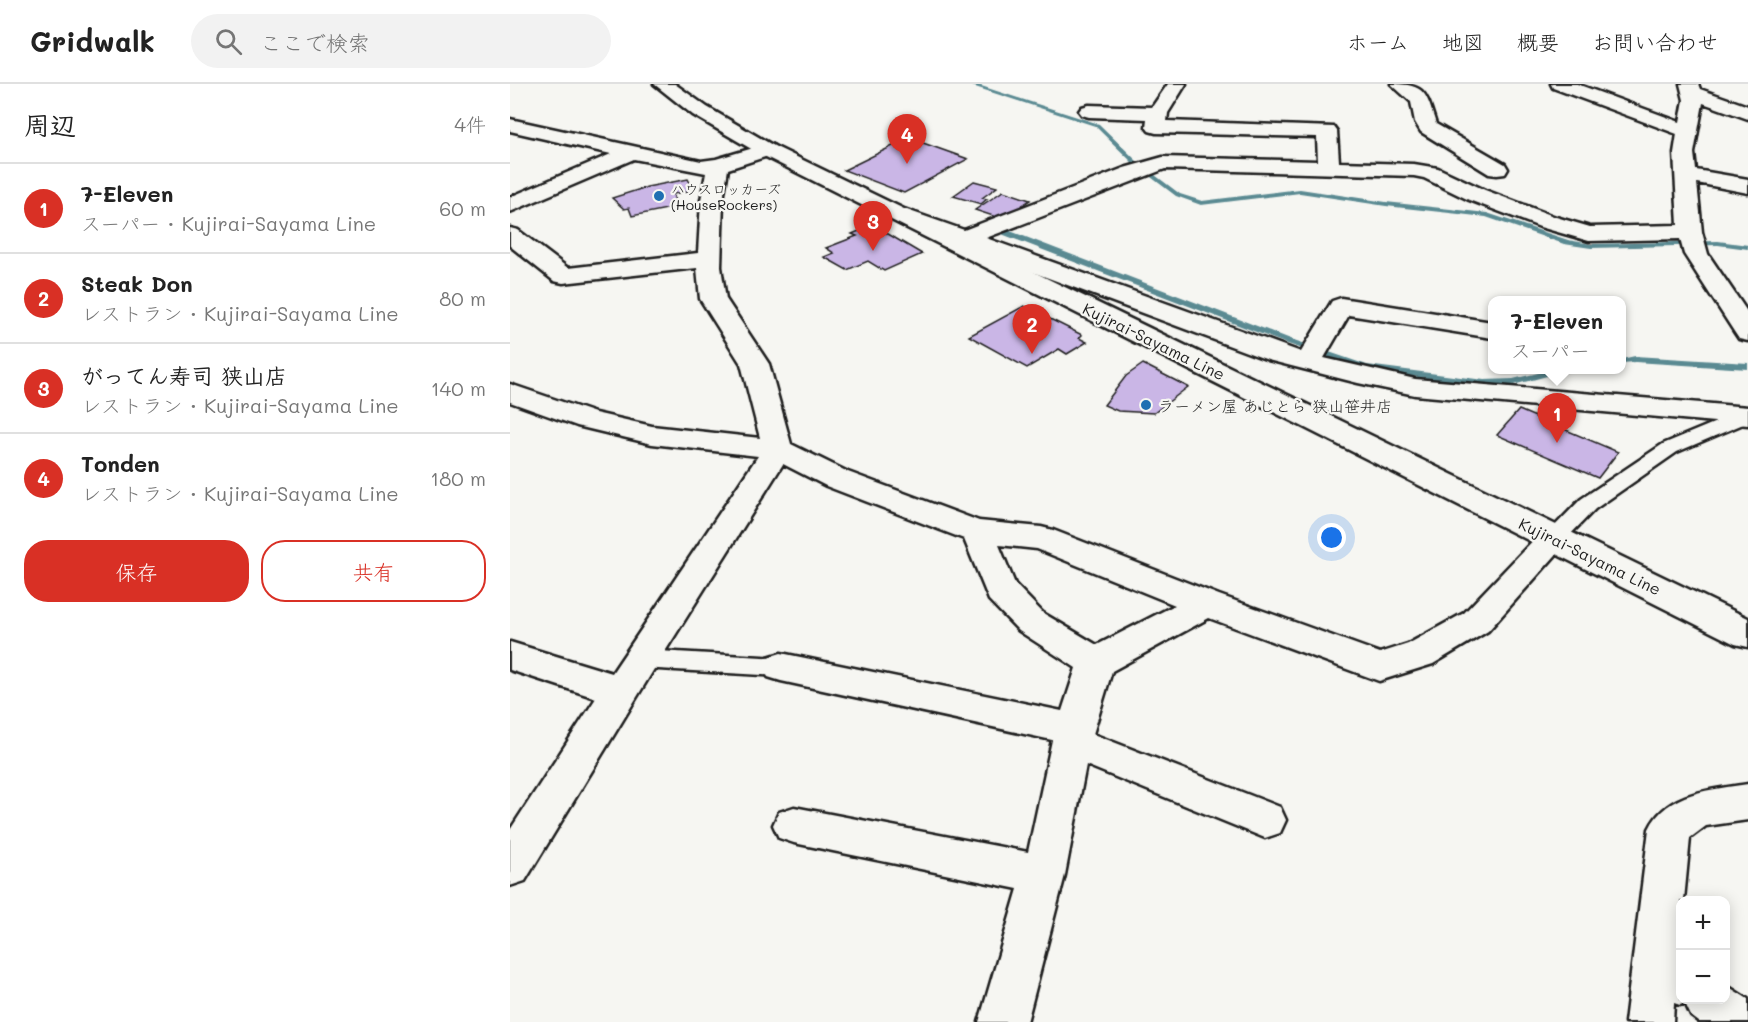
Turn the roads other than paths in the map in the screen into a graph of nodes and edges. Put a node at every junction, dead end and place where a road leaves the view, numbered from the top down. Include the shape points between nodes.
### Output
1 (663, 84) edge
2 (1177, 84) edge
3 (1400, 84) edge
4 (1560, 84) edge
5 (1691, 88) edge
6 (1089, 111) dead end
7 (1158, 113) junction
8 (1748, 113) edge
9 (510, 125) edge
10 (1687, 131) junction
11 (767, 150) junction
12 (631, 153) junction
13 (718, 165) junction
14 (1329, 168) junction
15 (1497, 169) dead end
16 (1688, 176) junction
17 (1748, 186) edge
18 (510, 205) edge
19 (510, 235) edge
20 (962, 241) junction
21 (1694, 243) junction
22 (710, 259) junction
23 (1488, 329) edge
24 (1748, 333) edge
25 (1313, 354) junction
26 (510, 392) edge
27 (1747, 416) edge
28 (778, 449) junction
29 (977, 532) junction
30 (1555, 538) junction
31 (1207, 604) junction
32 (1748, 634) edge
33 (510, 656) edge
34 (641, 659) junction
35 (1096, 662) junction
36 (781, 667) joint
37 (621, 692) junction
38 (1073, 736) junction
39 (1748, 802) edge
40 (1265, 820) dead end
41 (794, 825) dead end
42 (510, 867) edge
43 (1044, 875) junction
44 (1667, 973) edge
45 (1714, 1004) edge
46 (1003, 1022) edge
47 (1649, 1022) edge
48 (1741, 1022) edge

1 - 11 street, Kujirai-Sayama Line
2 - 7 street
3 - 15 street via 1423,107 1423,121 1428,128
4 - 10 street
5 - 8 street
5 - 10 street via 1693,118
6 - 7 street
7 - 14 street via 1156,127 1327,131
9 - 12 street
10 - 16 street via 1684,153
11 - 13 street
11 - 20 street, Kujirai-Sayama Line via 888,210
12 - 13 street via 701,167
12 - 18 street
13 - 22 street via 712,200
14 - 20 street via 1155,164
14 - 21 street via 1430,173 1477,195 1589,234
16 - 17 street
16 - 21 street
19 - 22 street via 563,276
20 - 25 street via 1278,354
20 - 30 street, Kujirai-Sayama Line
21 - 24 street
22 - 28 street via 713,299 754,364
23 - 25 street via 1341,306
25 - 27 street via 1415,387
26 - 28 street via 587,420 652,435
27 - 30 lane via 1670,448 1588,504
28 - 29 street via 837,479
28 - 34 street
29 - 31 street via 1041,538
29 - 35 street via 1001,591 1031,622
30 - 31 street via 1476,622 1420,654 1378,668
30 - 32 street, Kujirai-Sayama Line
31 - 35 street
33 - 37 street
34 - 36 lane
34 - 37 street
35 - 38 street
36 - 38 street
37 - 42 street
38 - 40 street
38 - 43 street
39 - 44 street via 1697,810 1670,829
41 - 43 street
43 - 46 street
44 - 47 street
45 - 48 street

